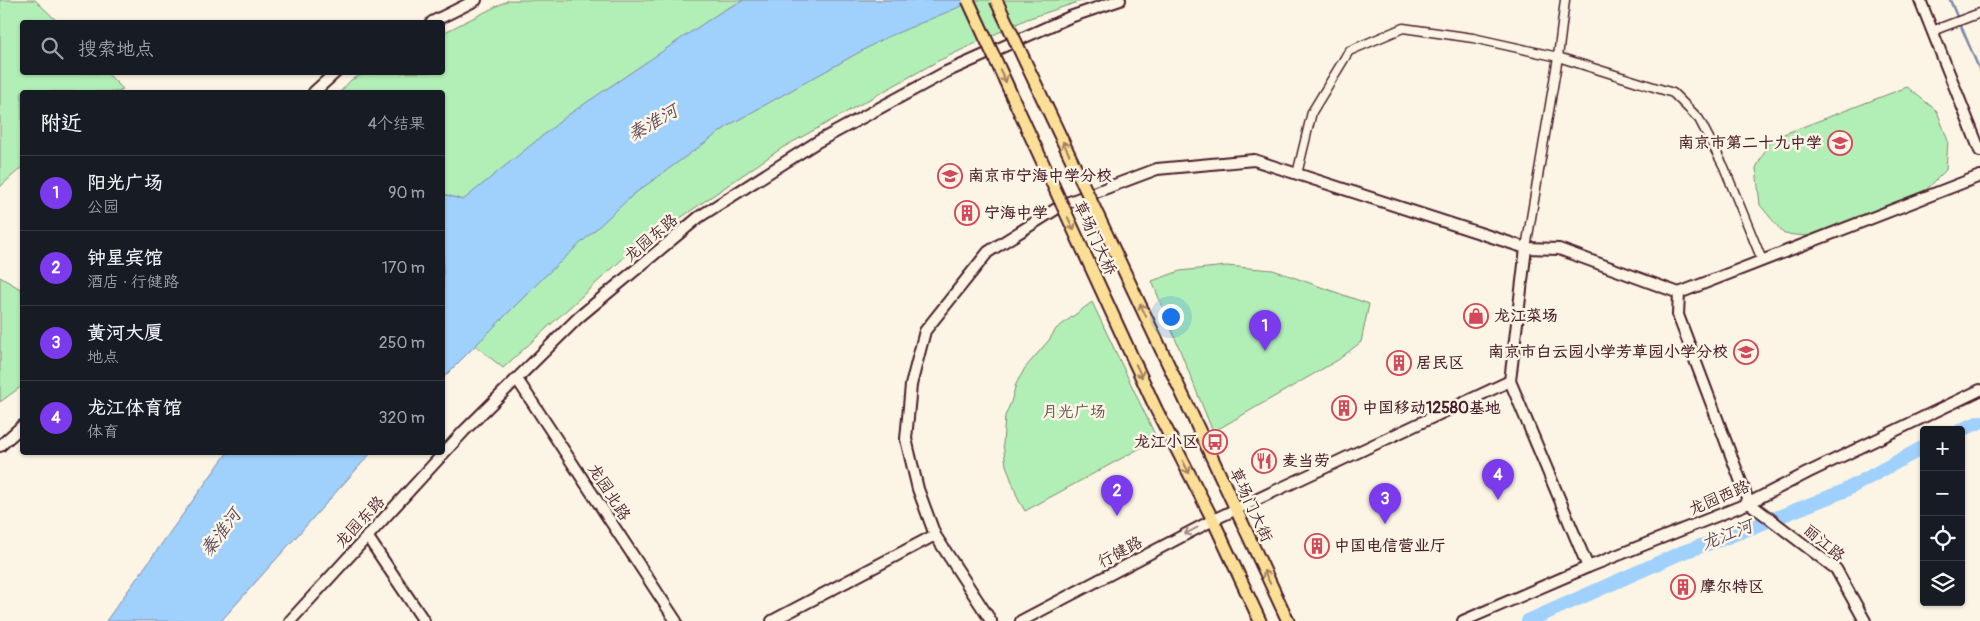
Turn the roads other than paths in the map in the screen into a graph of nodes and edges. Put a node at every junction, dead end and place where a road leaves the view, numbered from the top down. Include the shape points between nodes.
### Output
1 (476, 0) edge
2 (968, 0) edge
3 (996, 0) edge
4 (1120, 0) edge
5 (1565, 0) edge
6 (1920, 0) edge
7 (1980, 13) edge
8 (436, 20) edge
9 (1932, 31) junction
10 (1558, 58) junction
11 (333, 75) edge
12 (316, 90) edge
13 (1980, 152) edge
14 (1298, 174) junction
15 (1980, 176) edge
16 (1526, 248) junction
17 (1762, 260) junction
18 (1679, 293) junction
19 (517, 379) junction
20 (1510, 381) junction
21 (1980, 390) edge
22 (1186, 402) joint
23 (20, 428) edge
24 (0, 446) edge
25 (445, 452) edge
26 (442, 455) edge
27 (1749, 502) junction
28 (1235, 510) junction
29 (1213, 520) junction
30 (935, 534) junction
31 (367, 536) junction
32 (1588, 567) junction
33 (290, 621) edge
34 (424, 621) edge
35 (676, 621) edge
36 (772, 621) edge
37 (991, 621) edge
38 (1020, 621) edge
39 (1260, 621) edge
40 (1288, 621) edge
41 (1463, 621) edge
42 (1865, 621) edge

1 - 8 street
2 -> 29 main road, 草场门大桥, bridge via 1156,408
22 -> 3 main road, 草场门大桥, bridge
4 - 19 street, 龙园东路 via 1070,17 946,72 817,142 699,217 579,317
5 - 10 street
6 - 9 street
7 - 9 street
9 - 13 street
10 - 14 street via 1473,38 1403,28 1349,51 1312,112
10 - 16 street
10 - 17 street via 1674,93 1699,119 1724,167
11 - 12 street
14 - 16 street
14 - 30 street via 1254,160 1157,169 1064,204 988,252 925,331 911,385 906,439 918,489
15 - 17 street
16 - 18 street via 1559,249
16 - 20 street
17 - 18 street
18 - 27 street via 1678,315
19 - 25 street, 龙园东路
19 - 35 street, 龙园北路
20 - 28 street, 行健路
20 - 32 street
21 - 27 street, 龙园西路
22 - 28 main road, 草场门大街
23 - 24 street
26 - 31 street, 龙园东路
27 - 32 street, 龙园西路
27 - 42 street, 丽江路 via 1836,569
28 - 29 street, 行健路
40 -> 28 main road, 草场门大街
29 -> 38 street, 行健路
29 - 39 main road
30 - 36 street
30 - 37 street
31 - 33 street, 龙园东路
31 - 34 street
32 - 41 street, 龙园西路

